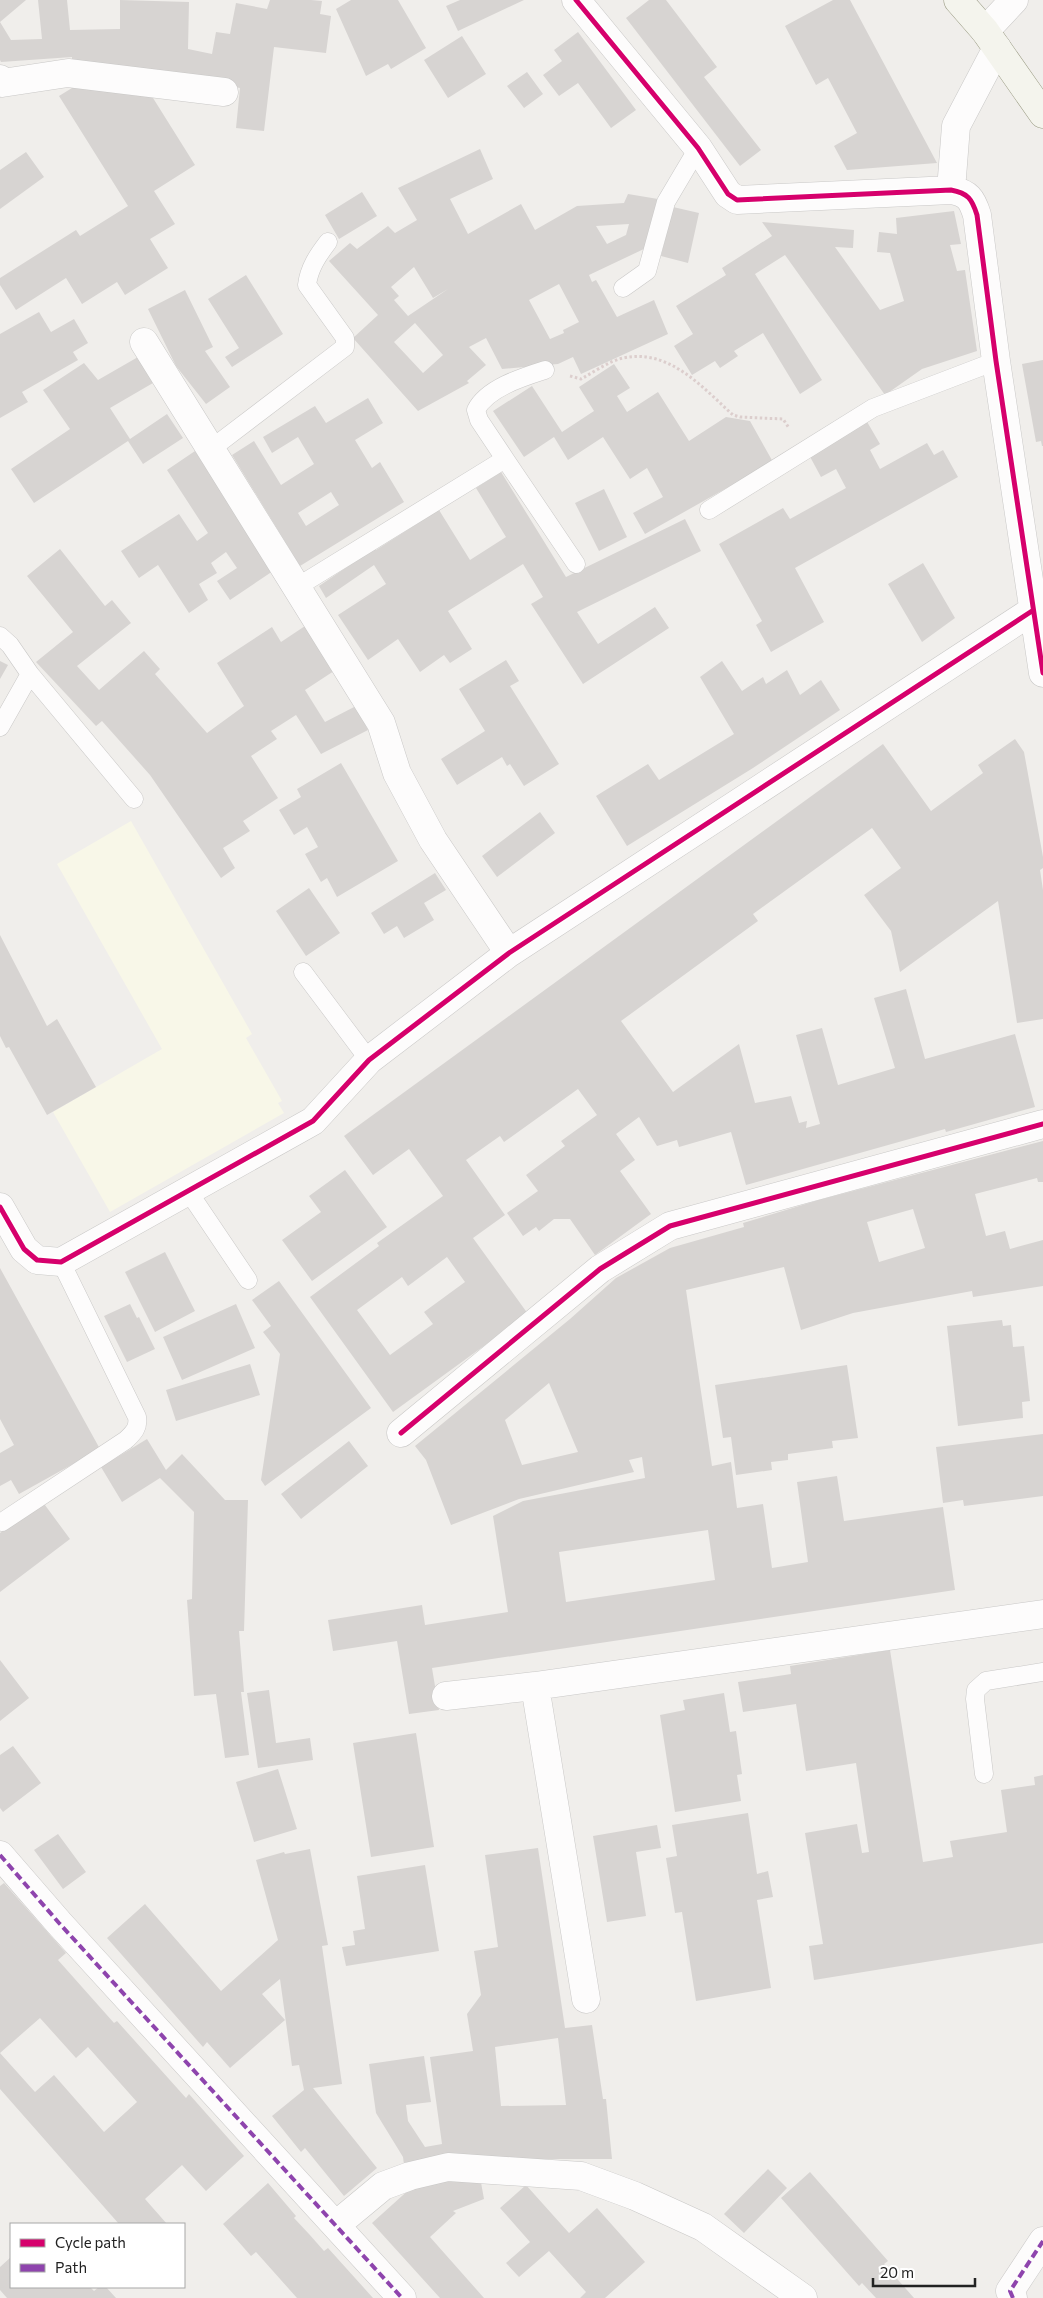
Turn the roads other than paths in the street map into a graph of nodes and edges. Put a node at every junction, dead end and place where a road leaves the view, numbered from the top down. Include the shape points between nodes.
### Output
1 (576, 0) edge
2 (958, 0) edge
3 (974, 0) edge
4 (1014, 0) edge
5 (991, 39) junction
6 (1, 82) edge
7 (224, 92) dead end
8 (1043, 114) edge
9 (698, 148) junction
10 (951, 190) junction
11 (328, 242) dead end
12 (623, 288) dead end
13 (144, 342) dead end
14 (996, 361) junction
15 (545, 370) road end
16 (211, 448) junction
17 (506, 459) junction
18 (709, 510) dead end
19 (576, 564) dead end
20 (297, 587) junction
21 (1032, 611) junction
22 (0, 636) edge
23 (1043, 673) edge
24 (30, 674) junction
25 (0, 727) edge
26 (134, 799) dead end
27 (509, 953) junction
28 (303, 972) dead end
29 (369, 1060) junction
30 (1043, 1124) edge
31 (188, 1190) junction
32 (0, 1207) edge
33 (61, 1262) junction
34 (248, 1280) dead end
35 (401, 1433) dead end
36 (2, 1522) dead end
37 (1043, 1614) edge
38 (1043, 1672) edge
39 (535, 1686) junction
40 (446, 1696) dead end
41 (984, 1774) dead end
42 (0, 1854) edge
43 (586, 1999) dead end
44 (336, 2225) junction
45 (1043, 2241) edge
46 (402, 2298) edge
47 (803, 2298) edge
48 (1013, 2298) edge

1 - 9 street
2 - 5 main road
3 - 5 main road
4 - 5 street
5 - 8 main road
5 - 10 street via 956,126
6 - 7 street via 68,73
9 - 10 street via 728,194 737,200
9 - 12 lane via 666,202 647,271
10 - 14 street via 969,197 978,215
11 - 16 lane via 316,259 307,286 345,338 345,347
13 - 16 street
14 - 18 lane via 873,408
14 - 21 street
15 - 17 lane via 512,380 476,410 478,420
16 - 20 street
17 - 19 lane
17 - 20 lane
20 - 27 street via 382,723 397,773 433,840
21 - 23 street
21 - 27 street
22 - 24 lane
24 - 25 lane
24 - 26 lane
27 - 29 street
28 - 29 lane
29 - 31 street via 313,1121
30 - 35 street via 670,1226 600,1269
31 - 33 street
31 - 34 lane
32 - 33 street via 24,1250 37,1260
33 - 36 lane via 137,1417 138,1425 126,1440
37 - 39 street
38 - 41 lane via 986,1681 976,1690
39 - 40 street
39 - 43 street
42 - 44 street via 59,1923
44 - 46 street
44 - 47 street via 383,2186 448,2167 581,2176 703,2227
45 - 48 street via 1010,2291

